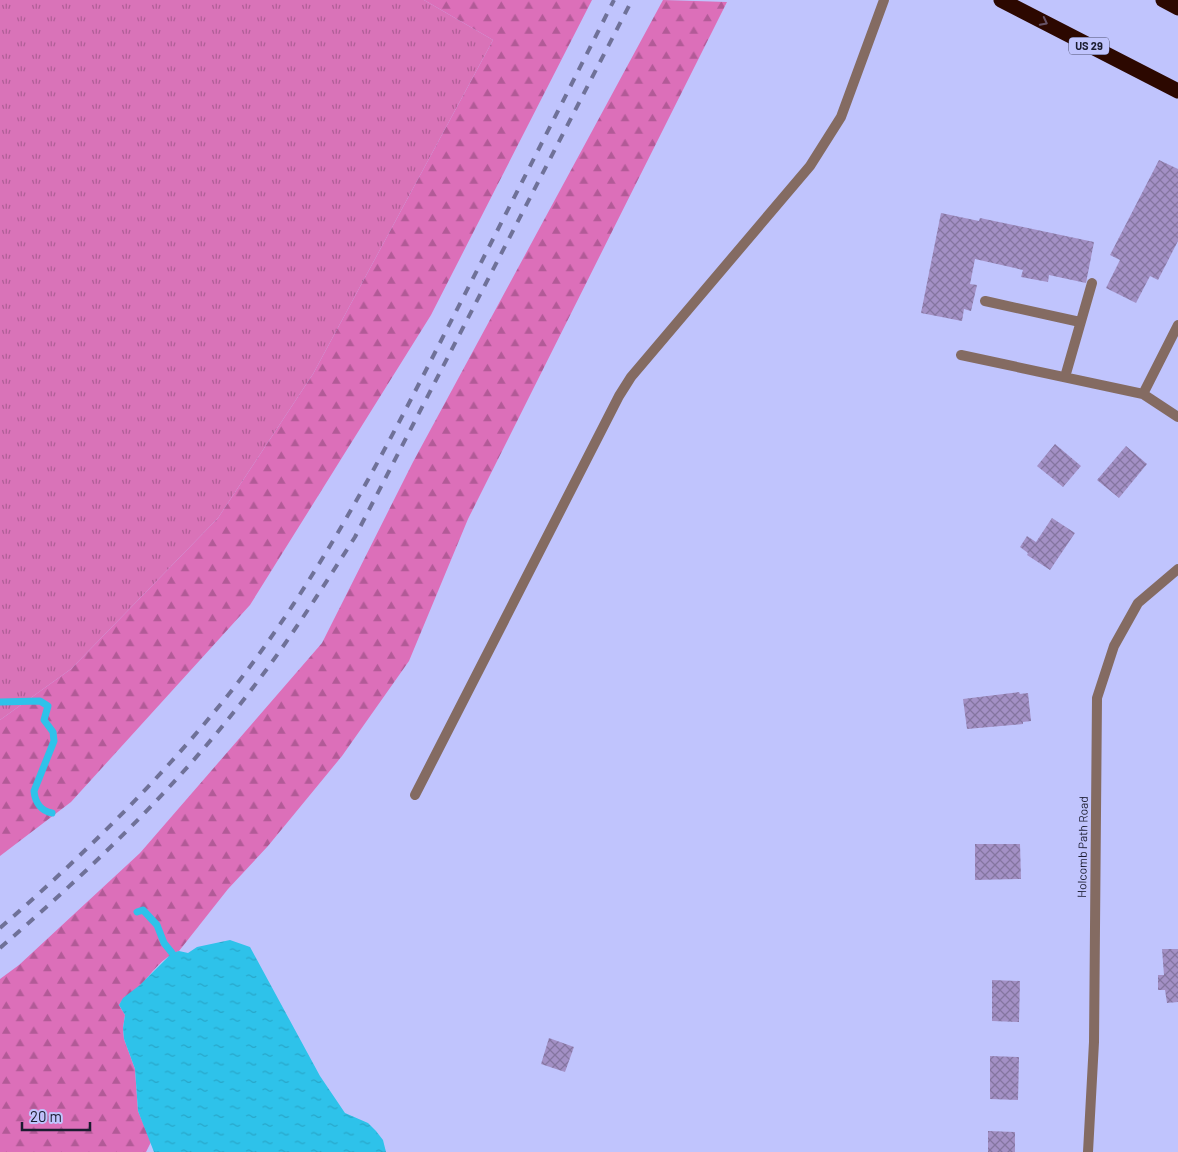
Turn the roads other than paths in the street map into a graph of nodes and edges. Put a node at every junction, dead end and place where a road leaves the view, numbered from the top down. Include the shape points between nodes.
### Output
1 (884, 0) edge
2 (1001, 0) edge
3 (1163, 0) edge
4 (1178, 8) edge
5 (1178, 91) edge
6 (1092, 283) dead end
7 (985, 301) dead end
8 (1080, 322) junction
9 (1178, 325) edge
10 (961, 356) dead end
11 (1065, 377) junction
12 (1143, 394) junction
13 (1178, 417) edge
14 (1178, 569) edge
15 (415, 795) dead end
16 (1088, 1152) edge

1 - 15 street via 834,130 810,166 631,377 619,396
2 -> 5 highway, US 29
3 - 4 highway
6 - 8 street
7 - 8 street
8 - 11 street
9 - 12 street
10 - 11 street
11 - 12 street
12 - 13 street
14 - 16 street, Holcomb Path Road via 1138,603 1114,646 1098,698 1094,1042

